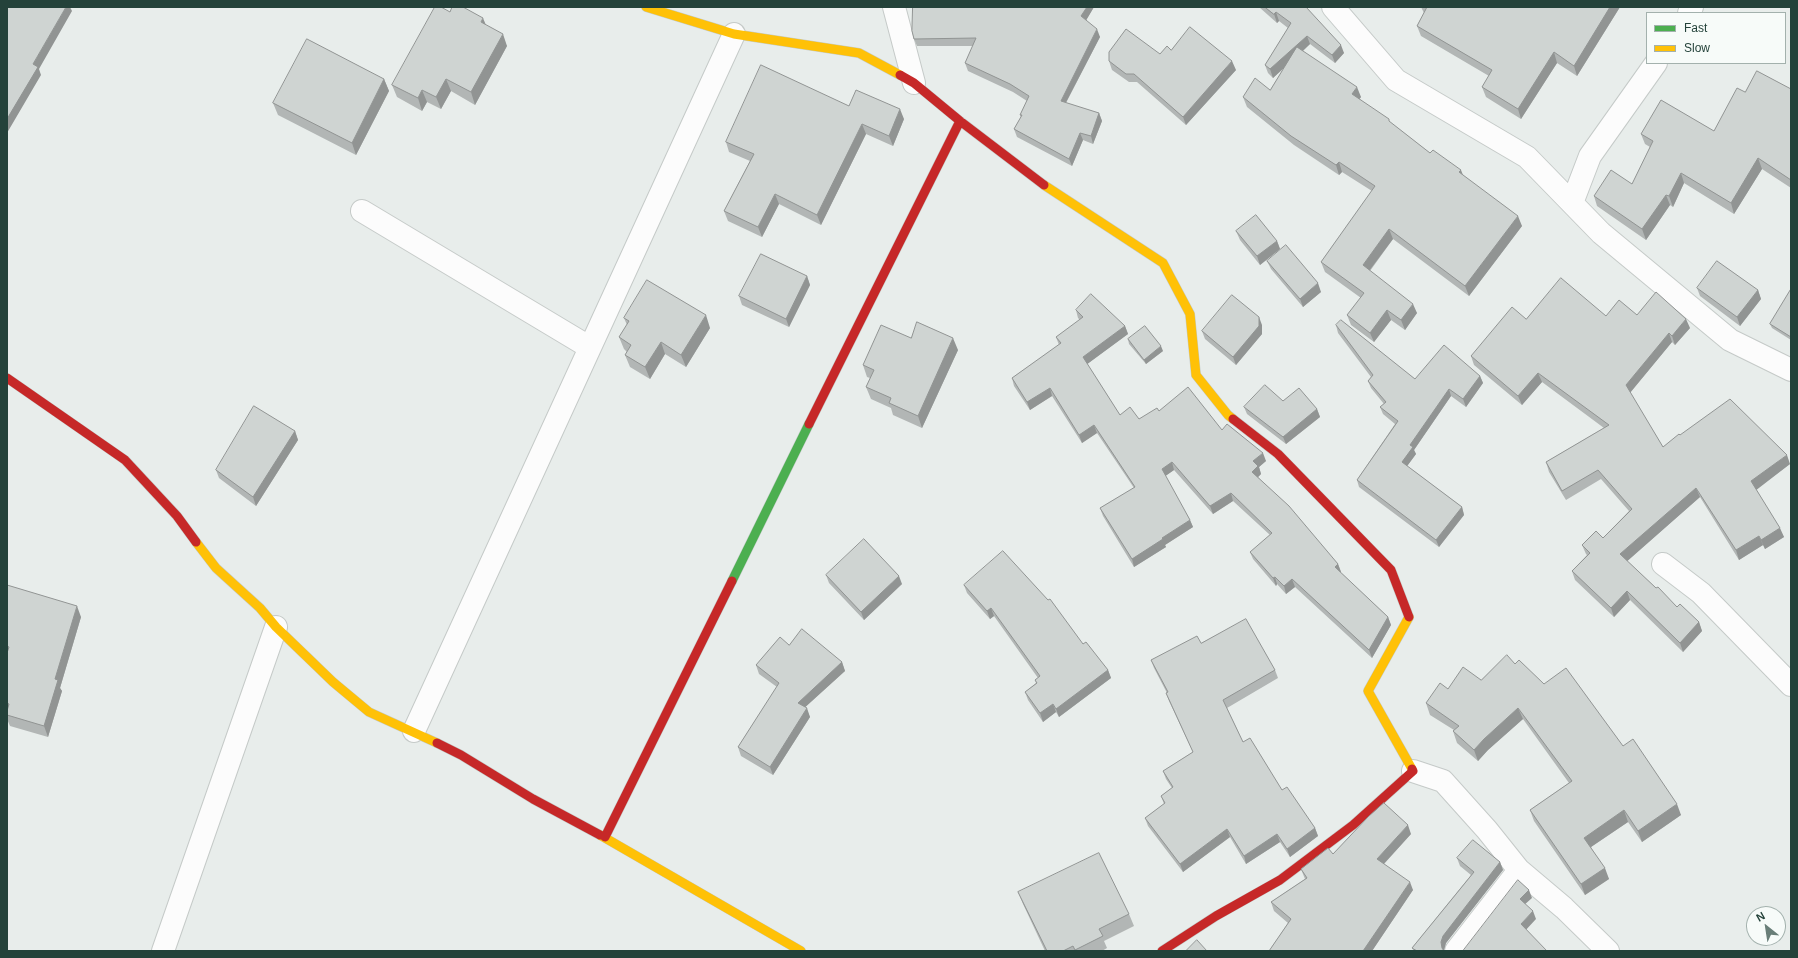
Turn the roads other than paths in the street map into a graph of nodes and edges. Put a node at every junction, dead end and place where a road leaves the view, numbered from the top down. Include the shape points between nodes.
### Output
1 (646, 7) edge
2 (894, 7) edge
3 (1333, 7) edge
4 (734, 34) junction
5 (1655, 64) edge
6 (914, 83) junction
7 (960, 121) junction
8 (1572, 203) junction
9 (362, 210) dead end
10 (589, 347) junction
11 (1791, 370) edge
12 (7, 378) edge
13 (1663, 564) dead end
14 (276, 627) junction
15 (1791, 685) edge
16 (414, 731) junction
17 (1413, 771) junction
18 (606, 837) junction
19 (1519, 870) junction
20 (163, 951) edge
21 (801, 951) edge
22 (1162, 951) edge
23 (1456, 951) edge
24 (1608, 951) edge

1 - 4 street
2 - 6 street
3 - 8 street via 1396,80 1527,157
4 - 6 street via 859,52
4 - 10 street
5 - 8 street via 1590,156
6 - 7 street
7 - 17 street via 1055,193 1163,263 1190,314 1196,375 1228,415 1278,454 1391,570 1410,616 1368,690
7 - 18 street via 788,464
8 - 11 street via 1601,233 1730,340
9 - 10 street
10 - 16 street
12 - 14 street via 125,460 177,516 216,568 260,608
13 - 15 street via 1701,593
14 - 16 street via 333,682 369,712
14 - 20 street
16 - 18 street via 461,755 533,799
17 - 19 street via 1443,781
17 - 22 street via 1353,825 1280,880 1216,916
18 - 21 street
19 - 23 street
19 - 24 street via 1564,908

